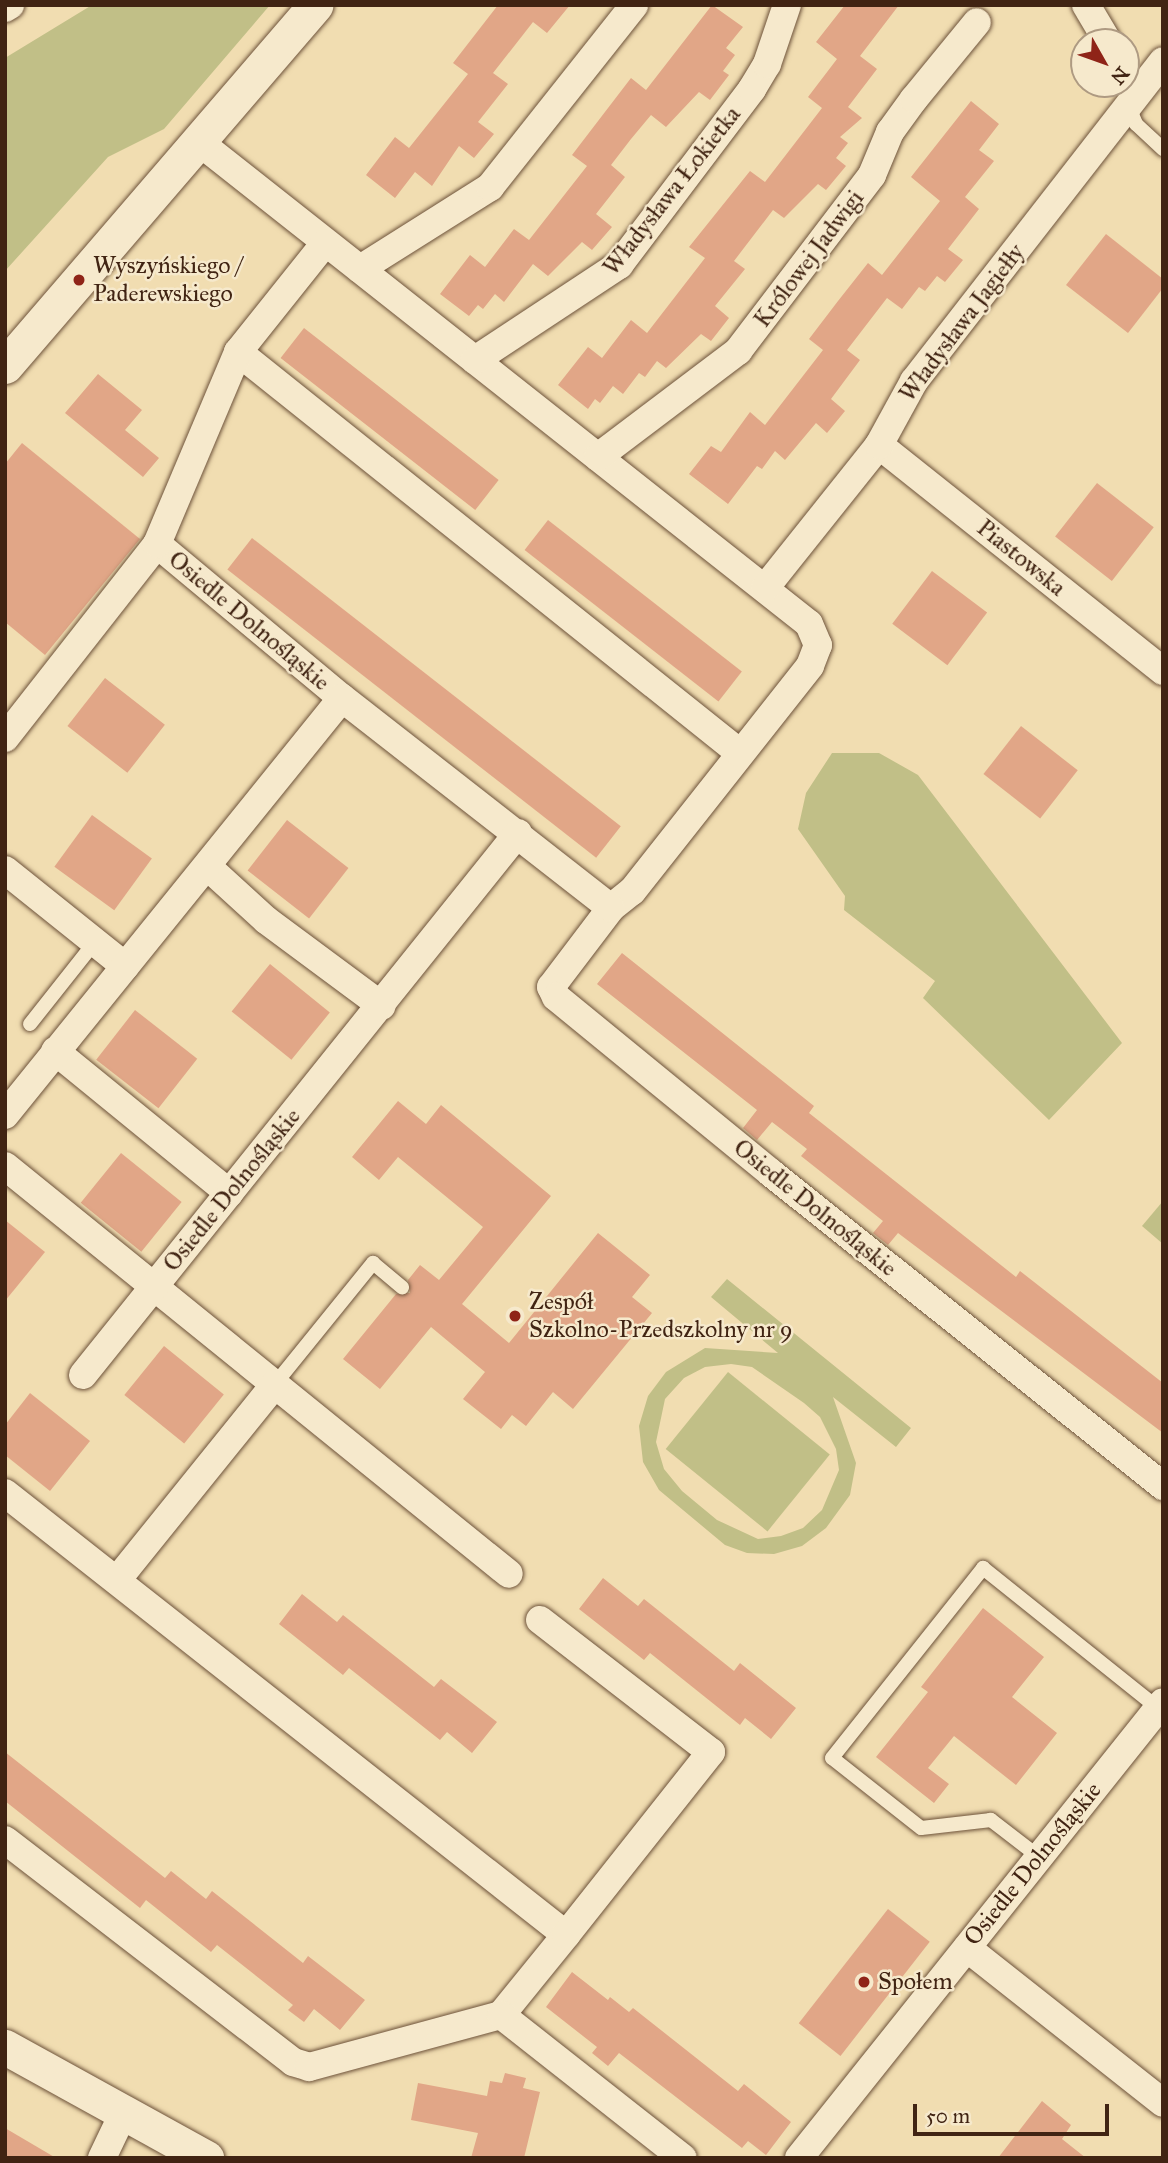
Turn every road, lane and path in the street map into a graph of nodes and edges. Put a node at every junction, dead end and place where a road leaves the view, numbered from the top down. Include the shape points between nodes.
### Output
1 (10, 5) edge
2 (316, 5) edge
3 (635, 5) edge
4 (788, 5) edge
5 (1086, 5) edge
6 (5, 8) edge
7 (977, 22) dead end
8 (1100, 28) edge
9 (1163, 61) edge
10 (1140, 81) edge
11 (1123, 98) edge
12 (1128, 98) edge
13 (199, 142) junction
14 (1163, 149) edge
15 (325, 243) junction
16 (360, 269) junction
17 (238, 352) junction
18 (475, 360) junction
19 (5, 366) edge
20 (879, 445) junction
21 (598, 457) junction
22 (157, 544) junction
23 (765, 587) junction
24 (1163, 671) edge
25 (342, 698) junction
26 (5, 737) edge
27 (740, 753) junction
28 (518, 833) junction
29 (208, 867) junction
30 (5, 870) edge
31 (611, 908) junction
32 (95, 942) junction
33 (125, 966) junction
34 (382, 1006) junction
35 (30, 1024) dead end
36 (55, 1051) junction
37 (5, 1115) edge
38 (5, 1166) edge
39 (229, 1193) junction
40 (154, 1286) junction
41 (402, 1287) dead end
42 (83, 1375) dead end
43 (275, 1384) junction
44 (1163, 1486) edge
45 (5, 1493) edge
46 (509, 1574) dead end
47 (117, 1580) junction
48 (540, 1620) dead end
49 (1160, 1705) edge
50 (5, 1840) edge
51 (1039, 1857) junction
52 (566, 1935) junction
53 (967, 1948) junction
54 (501, 2015) junction
55 (5, 2047) edge
56 (1163, 2104) edge
57 (123, 2114) junction
58 (102, 2158) edge
59 (206, 2158) edge
60 (683, 2158) edge
61 (799, 2158) edge

1 - 6 street
2 - 13 street
3 - 16 street via 490,187
4 - 18 street, Władysława Łokietka via 767,64 752,89 619,265
5 - 8 street
7 - 21 street, Królowej Jadwigi via 890,132 859,194 738,351
9 - 10 street, Władysława Jagiełły
11 - 20 street, Władysława Jagiełły via 914,381
12 - 14 lane via 1136,124
13 - 15 street, Osiedle Dolnośląskie
13 - 19 street
15 - 16 street, Osiedle Dolnośląskie
15 - 17 street
16 - 18 street, Osiedle Dolnośląskie
17 - 22 street
17 - 27 street
18 - 21 street, Osiedle Dolnośląskie
20 - 23 street, Władysława Jagiełły
20 - 24 street, Piastowska
21 - 23 street, Osiedle Dolnośląskie
22 - 25 street, Osiedle Dolnośląskie
22 - 26 street
23 - 27 street, Osiedle Dolnośląskie via 809,624 818,645 810,666
25 - 28 street, Osiedle Dolnośląskie
25 - 29 street, Osiedle Dolnośląskie
27 - 31 street, Osiedle Dolnośląskie via 632,891
28 - 31 street, Osiedle Dolnośląskie
28 - 34 street, Osiedle Dolnośląskie
29 - 33 street, Osiedle Dolnośląskie
29 - 34 street via 266,920
30 - 32 street
31 - 44 street, Osiedle Dolnośląskie via 556,974 551,986 556,997
32 - 33 street
32 - 35 lane
33 - 36 street, Osiedle Dolnośląskie
34 - 39 street, Osiedle Dolnośląskie
36 - 37 street, Osiedle Dolnośląskie
36 - 39 street
38 - 40 street
39 - 40 street, Osiedle Dolnośląskie
40 - 42 street, Osiedle Dolnośląskie
40 - 43 street
41 - 43 lane via 373,1263
43 - 46 street
43 - 47 street
45 - 47 street
47 - 52 street
48 - 52 street via 711,1752
49 - 51 street, Osiedle Dolnośląskie
49 - 51 lane via 983,1568 832,1758 921,1828 991,1820
50 - 54 street via 293,2062 309,2067
51 - 53 street, Osiedle Dolnośląskie
52 - 54 street
53 - 56 street
53 - 61 street, Osiedle Dolnośląskie
54 - 60 street
55 - 57 street
57 - 58 street
57 - 59 street

